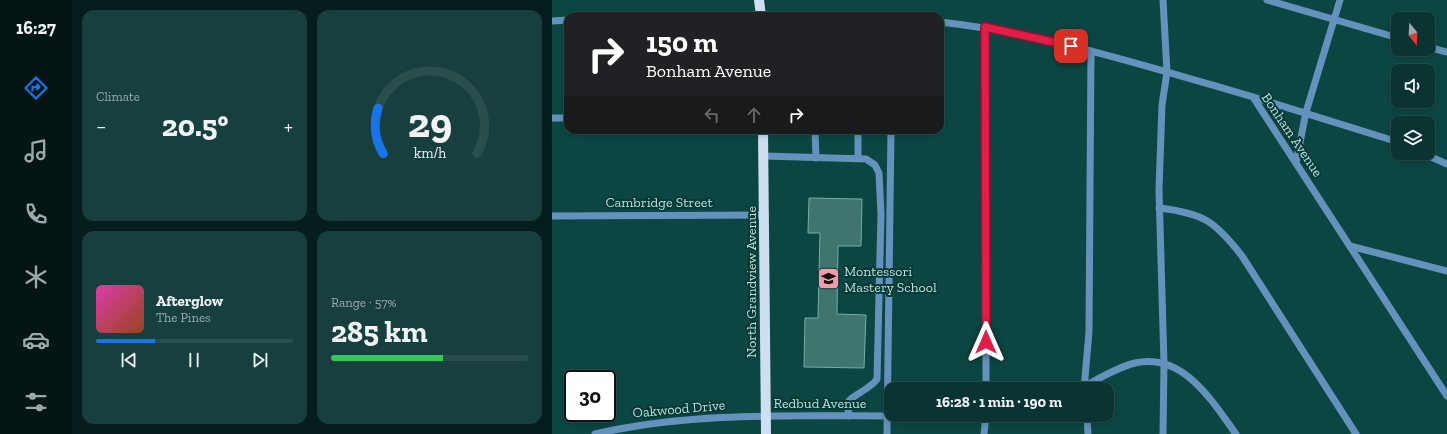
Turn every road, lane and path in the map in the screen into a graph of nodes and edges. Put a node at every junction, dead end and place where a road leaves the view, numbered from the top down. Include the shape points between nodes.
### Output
1 (759, 0) edge
2 (1163, 0) edge
3 (1267, 0) edge
4 (1340, 0) edge
5 (760, 12) edge
6 (564, 20) edge
7 (552, 21) edge
8 (1334, 21) junction
9 (944, 22) edge
10 (985, 27) junction
11 (1391, 36) edge
12 (1435, 49) edge
13 (1091, 51) junction
14 (1447, 52) edge
15 (1167, 72) junction
16 (1253, 97) junction
17 (1306, 112) junction
18 (552, 118) edge
19 (564, 118) edge
20 (764, 134) edge
21 (815, 134) edge
22 (858, 134) edge
23 (891, 134) edge
24 (1391, 140) edge
25 (764, 156) junction
26 (816, 158) junction
27 (858, 158) junction
28 (1435, 159) edge
29 (1296, 163) junction
30 (1447, 164) edge
31 (1159, 208) junction
32 (765, 215) junction
33 (552, 216) edge
34 (1350, 246) junction
35 (1447, 271) edge
36 (1164, 364) junction
37 (887, 382) edge
38 (986, 382) edge
39 (1083, 382) edge
40 (1093, 382) edge
41 (1447, 396) edge
42 (765, 416) junction
43 (849, 416) junction
44 (884, 416) edge
45 (887, 422) edge
46 (985, 422) edge
47 (1087, 422) edge
48 (595, 434) edge
49 (766, 434) edge
50 (887, 434) edge
51 (984, 434) edge
52 (1088, 434) edge
53 (1163, 434) edge
54 (1236, 434) edge
55 (1356, 434) edge

1 - 5 main road
2 - 15 street
3 - 8 street
4 - 8 street
6 - 7 street
8 - 11 street
8 - 17 street
9 - 10 street, Bonham Avenue
10 - 13 street, Bonham Avenue
10 - 38 street
12 - 14 street
13 - 15 street, Bonham Avenue
13 - 39 street via 1087,304 1089,332
15 - 16 street, Bonham Avenue
15 - 31 street via 1162,105
16 - 17 street
16 - 29 street, Bonham Avenue
17 - 24 street
17 - 29 street
18 - 19 street
20 - 25 main road, North Grandview Avenue
21 - 26 street
22 - 27 street
23 - 37 street
25 - 26 street
25 - 32 main road, North Grandview Avenue
26 - 27 street
27 - 43 street via 872,162 879,173 881,214 877,379 868,390 851,398 848,403
28 - 30 street
29 - 34 street, Bonham Avenue
31 - 36 street
31 - 55 street via 1189,213 1214,224 1225,234 1242,256
32 - 33 street, Cambridge Street
32 - 42 main road, North Grandview Avenue
34 - 35 street
34 - 41 street, Bonham Avenue
36 - 40 street via 1134,363
36 - 53 street
36 - 54 street via 1174,367 1196,382
42 - 43 street, Redbud Avenue
42 - 48 street, Oakwood Drive via 668,421
42 - 49 main road, North Grandview Avenue
43 - 44 street, Redbud Avenue
45 - 50 street
46 - 51 street
47 - 52 street

